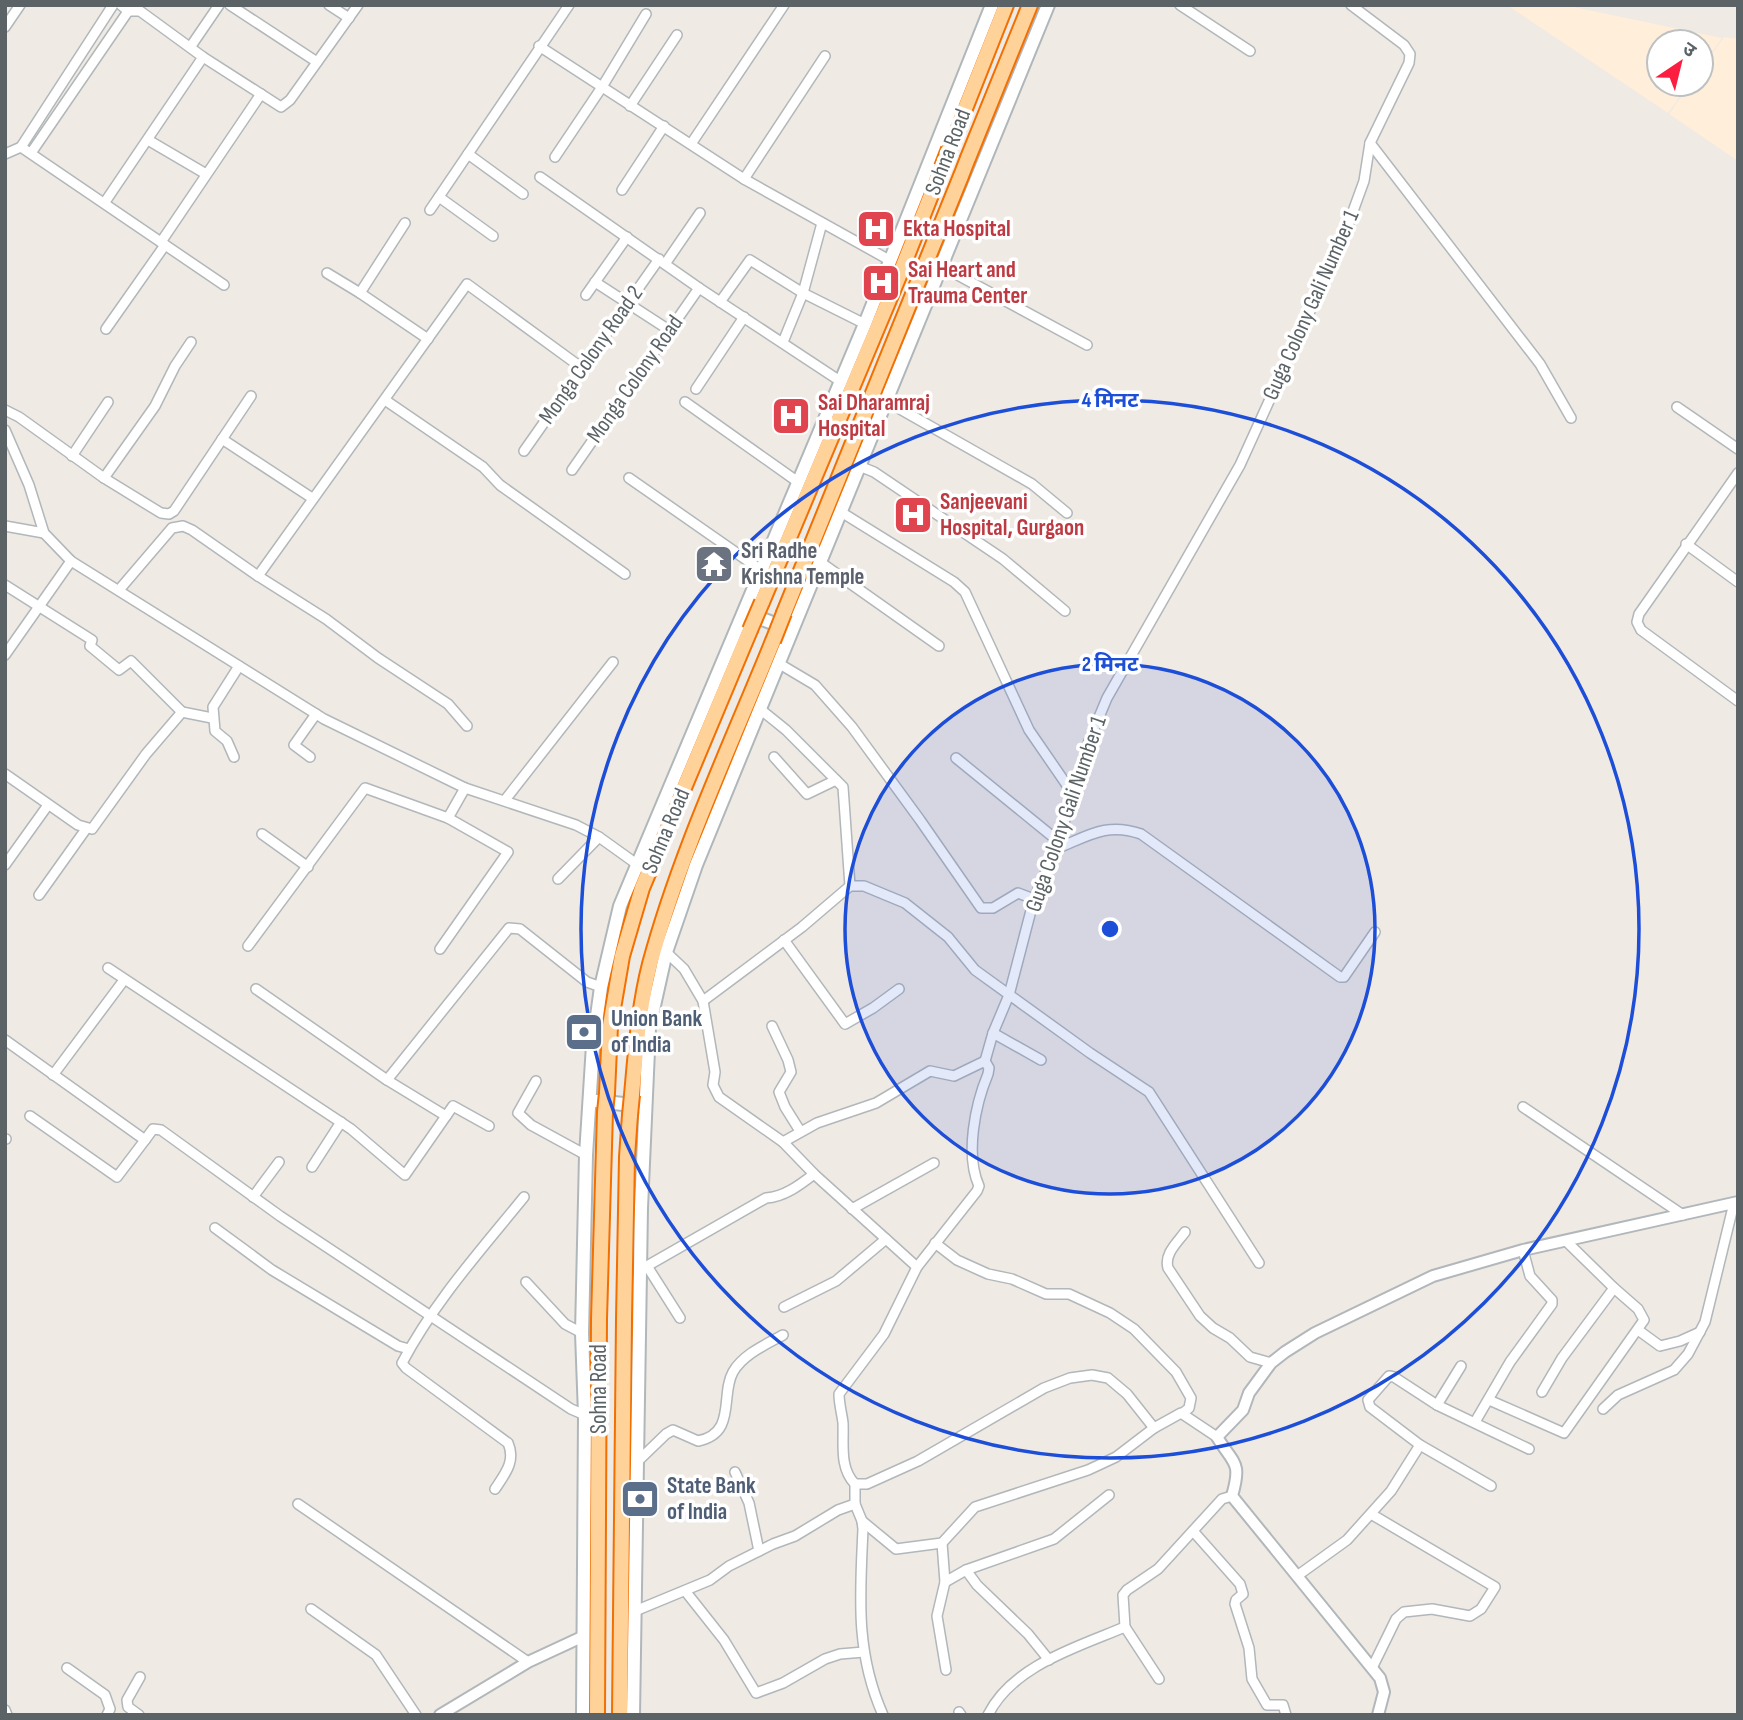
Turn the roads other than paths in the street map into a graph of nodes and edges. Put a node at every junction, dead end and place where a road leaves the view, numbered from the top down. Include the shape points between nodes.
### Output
1 (20, 5) edge
2 (113, 5) edge
3 (219, 5) edge
4 (230, 5) edge
5 (329, 5) edge
6 (358, 5) edge
7 (569, 5) edge
8 (784, 5) edge
9 (992, 5) edge
10 (1006, 5) edge
11 (1030, 5) edge
12 (1048, 5) edge
13 (1180, 5) edge
14 (1350, 5) edge
15 (127, 7) edge
16 (140, 8) edge
17 (9, 13) edge
18 (646, 14) dead end
19 (349, 18) junction
20 (5, 27) edge
21 (677, 35) dead end
22 (191, 46) junction
23 (540, 46) junction
24 (1250, 51) dead end
25 (825, 56) dead end
26 (203, 57) junction
27 (317, 62) junction
28 (602, 87) junction
29 (261, 94) junction
30 (630, 106) junction
31 (664, 126) junction
32 (148, 140) junction
33 (1370, 143) junction
34 (691, 144) junction
35 (21, 147) junction
36 (933, 152) junction
37 (31, 153) junction
38 (5, 154) edge
39 (468, 154) junction
40 (555, 157) dead end
41 (206, 174) junction
42 (980, 174) junction
43 (540, 177) dead end
44 (744, 180) junction
45 (622, 190) dead end
46 (523, 194) dead end
47 (439, 197) junction
48 (105, 202) junction
49 (430, 210) dead end
50 (701, 213) dead end
51 (405, 223) dead end
52 (822, 223) junction
53 (493, 236) dead end
54 (628, 237) junction
55 (163, 244) junction
56 (891, 261) junction
57 (662, 262) junction
58 (941, 266) junction
59 (327, 273) dead end
60 (595, 282) junction
61 (224, 285) dead end
62 (699, 288) junction
63 (360, 293) junction
64 (803, 293) junction
65 (586, 295) dead end
66 (627, 302) junction
67 (720, 302) junction
68 (744, 317) junction
69 (865, 324) junction
70 (106, 329) dead end
71 (668, 330) junction
72 (428, 339) junction
73 (191, 342) dead end
74 (783, 342) junction
75 (1087, 345) dead end
76 (582, 368) junction
77 (840, 381) junction
78 (696, 389) dead end
79 (251, 396) dead end
80 (385, 400) junction
81 (886, 401) junction
82 (108, 402) dead end
83 (685, 402) dead end
84 (1677, 407) dead end
85 (5, 410) edge
86 (1571, 418) dead end
87 (5, 430) edge
88 (222, 439) junction
89 (1738, 449) edge
90 (524, 451) dead end
91 (72, 456) junction
92 (859, 466) junction
93 (572, 470) dead end
94 (1738, 473) edge
95 (104, 478) junction
96 (629, 478) dead end
97 (798, 482) junction
98 (312, 498) junction
99 (841, 512) junction
100 (1067, 513) dead end
101 (5, 526) edge
102 (44, 533) junction
103 (1686, 544) junction
104 (71, 561) junction
105 (820, 562) junction
106 (761, 570) junction
107 (625, 574) dead end
108 (258, 576) junction
109 (1738, 582) edge
110 (5, 585) edge
111 (119, 590) junction
112 (38, 606) junction
113 (743, 611) junction
114 (1065, 611) dead end
115 (792, 631) junction
116 (939, 646) dead end
117 (5, 655) edge
118 (613, 662) dead end
119 (778, 663) junction
120 (239, 666) junction
121 (1738, 701) edge
122 (760, 709) junction
123 (182, 712) junction
124 (316, 714) junction
125 (212, 718) junction
126 (467, 726) dead end
127 (234, 757) dead end
128 (310, 757) dead end
129 (774, 757) dead end
130 (956, 758) dead end
131 (5, 774) edge
132 (836, 780) junction
133 (465, 788) junction
134 (1073, 794) junction
135 (505, 800) junction
136 (48, 805) junction
137 (447, 818) junction
138 (86, 829) junction
139 (262, 834) dead end
140 (599, 837) junction
141 (1057, 845) junction
142 (5, 865) edge
143 (638, 865) junction
144 (308, 867) junction
145 (558, 879) dead end
146 (850, 887) junction
147 (39, 895) dead end
148 (1034, 899) junction
149 (1375, 932) dead end
150 (784, 940) junction
151 (248, 946) dead end
152 (440, 949) dead end
153 (666, 952) junction
154 (108, 968) dead end
155 (124, 980) junction
156 (601, 987) junction
157 (256, 989) dead end
158 (899, 989) dead end
159 (1009, 995) junction
160 (703, 1001) junction
161 (772, 1027) dead end
162 (993, 1032) junction
163 (5, 1040) edge
164 (1041, 1060) dead end
165 (985, 1061) junction
166 (53, 1074) junction
167 (387, 1080) junction
168 (536, 1081) dead end
169 (589, 1101) junction
170 (646, 1107) junction
171 (1523, 1107) dead end
172 (30, 1116) dead end
173 (446, 1116) junction
174 (341, 1122) junction
175 (489, 1126) dead end
176 (800, 1131) junction
177 (145, 1140) junction
178 (783, 1142) junction
179 (586, 1155) junction
180 (279, 1161) dead end
181 (934, 1163) dead end
182 (312, 1167) dead end
183 (814, 1174) junction
184 (253, 1197) junction
185 (524, 1197) dead end
186 (1736, 1203) edge
187 (852, 1209) junction
188 (1683, 1215) junction
189 (215, 1228) dead end
190 (1185, 1232) dead end
191 (886, 1239) junction
192 (1566, 1241) junction
193 (935, 1243) junction
194 (1523, 1250) junction
195 (1259, 1263) dead end
196 (644, 1266) junction
197 (917, 1267) junction
198 (526, 1282) dead end
199 (1614, 1288) junction
200 (784, 1307) dead end
201 (430, 1318) junction
202 (680, 1318) dead end
203 (1638, 1330) junction
204 (1700, 1332) junction
205 (582, 1333) junction
206 (783, 1335) dead end
207 (409, 1349) junction
208 (1271, 1363) junction
209 (1461, 1366) dead end
210 (1542, 1392) dead end
211 (1489, 1399) junction
212 (1437, 1405) junction
213 (1603, 1409) dead end
214 (1183, 1413) junction
215 (585, 1415) junction
216 (1475, 1422) junction
217 (1154, 1428) junction
218 (1217, 1437) junction
219 (1420, 1445) junction
220 (1529, 1449) dead end
221 (637, 1462) junction
222 (735, 1472) dead end
223 (855, 1484) junction
224 (1491, 1486) dead end
225 (495, 1489) dead end
226 (1109, 1495) dead end
227 (1232, 1496) junction
228 (298, 1504) dead end
229 (855, 1504) junction
230 (1371, 1514) junction
231 (862, 1521) junction
232 (1193, 1531) junction
233 (942, 1543) junction
234 (759, 1551) junction
235 (966, 1570) junction
236 (1297, 1576) junction
237 (945, 1581) junction
238 (685, 1592) junction
239 (311, 1609) dead end
240 (635, 1611) junction
241 (1125, 1627) junction
242 (584, 1636) junction
243 (864, 1652) junction
244 (1049, 1660) junction
245 (528, 1662) junction
246 (67, 1668) dead end
247 (1373, 1668) junction
248 (946, 1670) dead end
249 (139, 1677) dead end
250 (1159, 1679) dead end
251 (107, 1715) edge
252 (139, 1715) edge
253 (416, 1715) edge
254 (440, 1715) edge
255 (583, 1715) edge
256 (597, 1715) edge
257 (620, 1715) edge
258 (633, 1715) edge
259 (883, 1715) edge
260 (988, 1715) edge
261 (1286, 1715) edge
262 (1378, 1715) edge

1 - 17 street
2 - 35 street
3 - 22 street
4 - 27 street
5 - 19 street
6 - 19 street
7 - 23 street
8 - 34 street
9 - 36 main road
10 - 256 highway, Sohna Road, bridge via 899,276 642,888 622,956 610,1026 599,1318
11 - 257 highway, Sohna Road, bridge via 672,889 650,966 638,1027 627,1157
12 - 42 main road
13 - 24 street
14 - 33 street, Guga Colony Gali Number 1 via 1410,54
15 - 16 street
15 - 37 street
16 - 22 street
17 - 20 street
18 - 28 street
19 - 27 street
21 - 30 street
22 - 26 street
23 - 28 street
23 - 39 street
25 - 44 street
26 - 29 street
26 - 32 street
27 - 29 street via 281,107
28 - 30 street
28 - 40 street
29 - 41 street
30 - 31 street
31 - 34 street
31 - 45 street
32 - 41 street
32 - 48 street
33 - 86 street via 1540,364
33 - 134 street, Guga Colony Gali Number 1 via 1364,181 1344,236 1240,465 1114,681
34 - 44 street
35 - 37 street
35 - 38 street
36 - 42 main road
36 - 56 main road
37 - 48 street
39 - 46 street
39 - 47 street
41 - 55 street
42 - 58 main road
43 - 54 street
44 - 52 street
47 - 49 street
47 - 53 street
48 - 55 street
50 - 57 street, Monga Colony Road 2
51 - 63 street
52 - 56 street
52 - 64 street
54 - 57 street
54 - 60 street
55 - 61 street
55 - 70 street
56 - 69 main road
57 - 62 street
57 - 66 street, Monga Colony Road 2
58 - 75 street
58 - 81 main road
59 - 63 street
60 - 65 street
60 - 66 street
62 - 67 street
62 - 71 street, Monga Colony Road
63 - 72 street
64 - 67 street via 750,260
64 - 69 street
64 - 74 street
66 - 71 street
66 - 76 street, Monga Colony Road 2
67 - 68 street
68 - 74 street
68 - 78 street
69 - 77 main road
71 - 93 street, Monga Colony Road
72 - 76 street via 467,284
72 - 80 street
73 - 95 street via 155,406
74 - 77 street
76 - 90 street, Monga Colony Road 2
77 - 97 main road
79 - 88 street
80 - 98 street
80 - 107 street
81 - 92 main road
81 - 100 street via 1032,484
82 - 91 street
83 - 97 street
84 - 89 street
85 - 91 street
87 - 102 street
88 - 95 street via 169,514
88 - 98 street
91 - 95 street
92 - 99 main road
92 - 114 street via 1003,558
94 - 103 street
96 - 106 street
97 - 106 main road
98 - 108 street
99 - 105 main road
99 - 134 street via 965,592 1029,730
101 - 102 street
102 - 104 street
103 - 109 street
103 - 121 street via 1637,622 1640,630
104 - 111 street
104 - 112 street
105 - 115 main road
105 - 116 street
106 - 113 main road
108 - 111 street via 183,526 172,528
108 - 126 street via 448,704
110 - 112 street
111 - 120 street
112 - 117 street
112 - 123 street via 92,640 90,646 119,670 131,661
113 - 115 main road
113 - 143 main road
115 - 119 main road
118 - 135 street
119 - 122 main road
119 - 148 street via 815,685 852,727 981,908 993,908 1018,893
120 - 124 street
120 - 125 street via 212,707
122 - 132 street
122 - 153 main road via 691,877
123 - 125 street
123 - 138 street via 92,829
124 - 128 street via 294,745
124 - 133 street
125 - 127 street via 215,731 227,741
129 - 132 street via 807,794
130 - 141 street
131 - 136 street
132 - 146 street via 843,787 845,801
133 - 135 street
133 - 137 street
134 - 141 street, Guga Colony Gali Number 1
135 - 140 street
136 - 138 street
136 - 142 street
137 - 144 street via 364,788
137 - 152 street via 508,852
138 - 147 street
139 - 144 street
140 - 143 street
140 - 145 street
141 - 148 street, Guga Colony Gali Number 1
141 - 149 street via 1110,828 1140,834 1340,977 1350,970
143 - 156 main road via 620,906
144 - 151 street
146 - 150 street
146 - 159 street via 864,886 905,903 948,937 975,970
148 - 159 street, Guga Colony Gali Number 1
150 - 158 street via 845,1024
150 - 160 street
153 - 160 street via 684,969
153 - 170 main road via 649,1028
154 - 155 street
155 - 166 street
155 - 174 street
156 - 167 street via 587,982 520,929 509,928
156 - 169 main road
157 - 167 street
159 - 162 street, Guga Colony Gali Number 1
159 - 195 street via 1149,1092
160 - 178 street via 715,1072 713,1085 719,1097
161 - 176 street via 791,1072 779,1092
162 - 164 street
162 - 165 street, Guga Colony Gali Number 1
163 - 166 street
165 - 176 street via 954,1076 930,1072 876,1102
165 - 193 street, Guga Colony Gali Number 1 via 989,1068 976,1111 972,1171 979,1186
166 - 177 street
167 - 173 street
168 - 179 street via 518,1113
169 - 170 main road
169 - 179 main road
170 - 196 main road
171 - 188 street
172 - 177 street via 117,1177
173 - 174 street via 405,1175
173 - 175 street via 453,1106
174 - 182 street
176 - 178 street
177 - 184 street via 153,1129 161,1130
178 - 183 street
179 - 205 main road
180 - 184 street
181 - 187 street
183 - 187 street
183 - 196 street
184 - 201 street
185 - 201 street
186 - 188 street
186 - 204 street
187 - 191 street
188 - 192 street
189 - 207 street via 272,1270
190 - 208 street via 1166,1262 1174,1278 1200,1317 1250,1357
191 - 197 street
191 - 200 street via 836,1281
192 - 194 street
192 - 199 street
193 - 197 street, Guga Colony Gali Number 1
193 - 214 street via 957,1260 988,1274 1046,1294 1069,1294 1134,1329 1176,1371 1191,1398
194 - 208 street via 1433,1276 1315,1333
194 - 211 street via 1530,1276 1552,1304
196 - 202 street
196 - 221 main road
197 - 223 street, Guga Colony Gali Number 1 via 884,1334 839,1394 843,1458
198 - 205 street via 565,1324
199 - 203 street via 1642,1314
199 - 210 street
201 - 207 street
201 - 215 street
203 - 204 street via 1660,1346
203 - 211 street via 1564,1433
204 - 213 street via 1679,1366 1618,1395
205 - 215 main road
206 - 221 street via 733,1371 727,1410 720,1427 709,1437 698,1441 673,1430
207 - 225 street via 402,1363 405,1368 508,1443 511,1463
208 - 218 street via 1249,1393 1243,1410
209 - 212 street
211 - 216 street
212 - 216 street
212 - 219 street via 1392,1376 1368,1400 1370,1407
214 - 217 street
214 - 218 street
215 - 242 main road
216 - 220 street
217 - 223 street via 1108,1378 1092,1374 1070,1378 1044,1388 918,1461
217 - 233 street via 1116,1457 1088,1470 975,1507
218 - 227 street via 1238,1467
219 - 224 street
219 - 230 street
221 - 240 main road
222 - 234 street via 749,1503
223 - 229 street
226 - 235 street via 1054,1539
227 - 232 street via 1222,1499
227 - 236 street
228 - 245 street
229 - 231 street
229 - 234 street
230 - 236 street via 1347,1540
230 - 247 street via 1495,1587 1481,1609 1470,1616 1432,1609 1404,1612 1396,1619
231 - 233 street via 896,1549
231 - 243 street
232 - 241 street via 1158,1569 1124,1593
232 - 261 street via 1240,1584 1243,1594 1235,1604 1249,1648 1252,1679 1267,1705 1280,1703
233 - 237 street
234 - 238 street
235 - 237 street
235 - 244 street
236 - 247 street
237 - 248 street via 937,1616
238 - 240 street
238 - 243 street via 756,1693 825,1659
239 - 253 street via 376,1656
240 - 258 main road
241 - 244 street
241 - 250 street
242 - 245 street
242 - 255 main road
243 - 259 street
244 - 260 street via 1013,1681
245 - 254 street
246 - 251 street via 105,1695 110,1709
247 - 262 street via 1383,1686
249 - 252 street via 127,1700 128,1707

